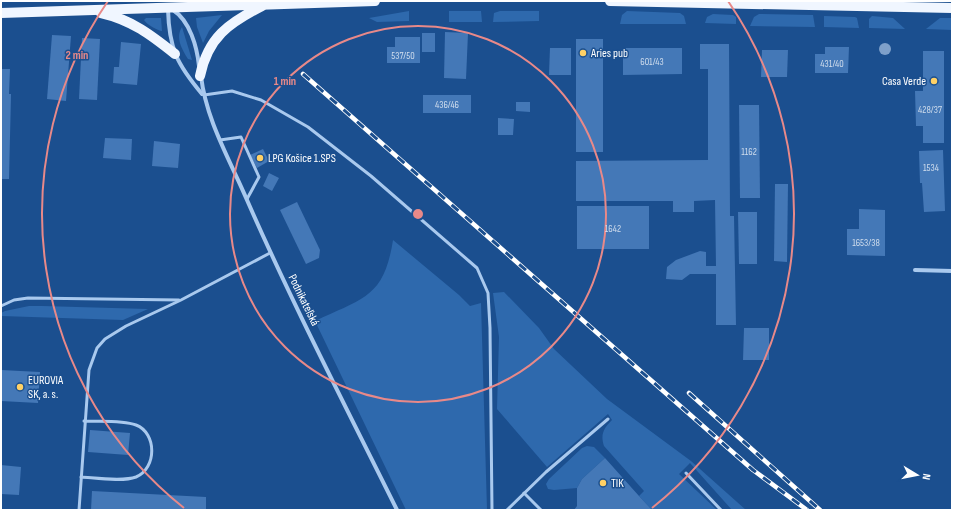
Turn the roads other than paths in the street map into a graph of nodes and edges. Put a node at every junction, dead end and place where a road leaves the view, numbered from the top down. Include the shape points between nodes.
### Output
1 (375, 1) edge
2 (610, 1) edge
3 (166, 4) edge
4 (265, 5) junction
5 (952, 8) edge
6 (89, 10) junction
7 (1, 13) edge
8 (175, 54) junction
9 (200, 76) junction
10 (203, 95) junction
11 (220, 140) junction
12 (246, 199) junction
13 (270, 253) junction
14 (915, 270) dead end
15 (952, 271) edge
16 (181, 300) junction
17 (1, 306) edge
18 (608, 419) dead end
19 (84, 421) junction
20 (686, 473) dead end
21 (81, 477) junction
22 (524, 493) junction
23 (79, 510) edge
24 (397, 510) edge
25 (492, 510) edge
26 (507, 510) edge
27 (541, 510) edge
28 (721, 510) edge

1 - 4 main road
2 - 5 main road
3 - 4 main road
3 - 6 main road
3 - 8 street via 168,27
3 - 9 street via 176,12 189,31 195,46
4 - 9 main road via 233,22 221,33 206,55
6 - 7 main road
6 - 8 main road via 111,15 143,30
8 - 10 street via 182,69
9 - 10 street
10 - 11 street, Podnikateľská
10 - 25 lane via 232,91 260,100 308,127 371,176 477,268 488,293
11 - 12 street, Podnikateľská
11 - 12 lane via 241,137 259,177
12 - 13 street, Podnikateľská
13 - 16 lane
13 - 24 street, Podnikateľská
14 - 15 street
16 - 17 lane via 28,298 14,300
16 - 19 lane via 126,326 105,339 97,348 89,370
18 - 22 lane
19 - 21 lane
19 - 21 lane via 136,425 144,430 150,439 152,450 151,460 136,477
20 - 28 lane
21 - 23 lane
22 - 26 lane
22 - 27 lane

